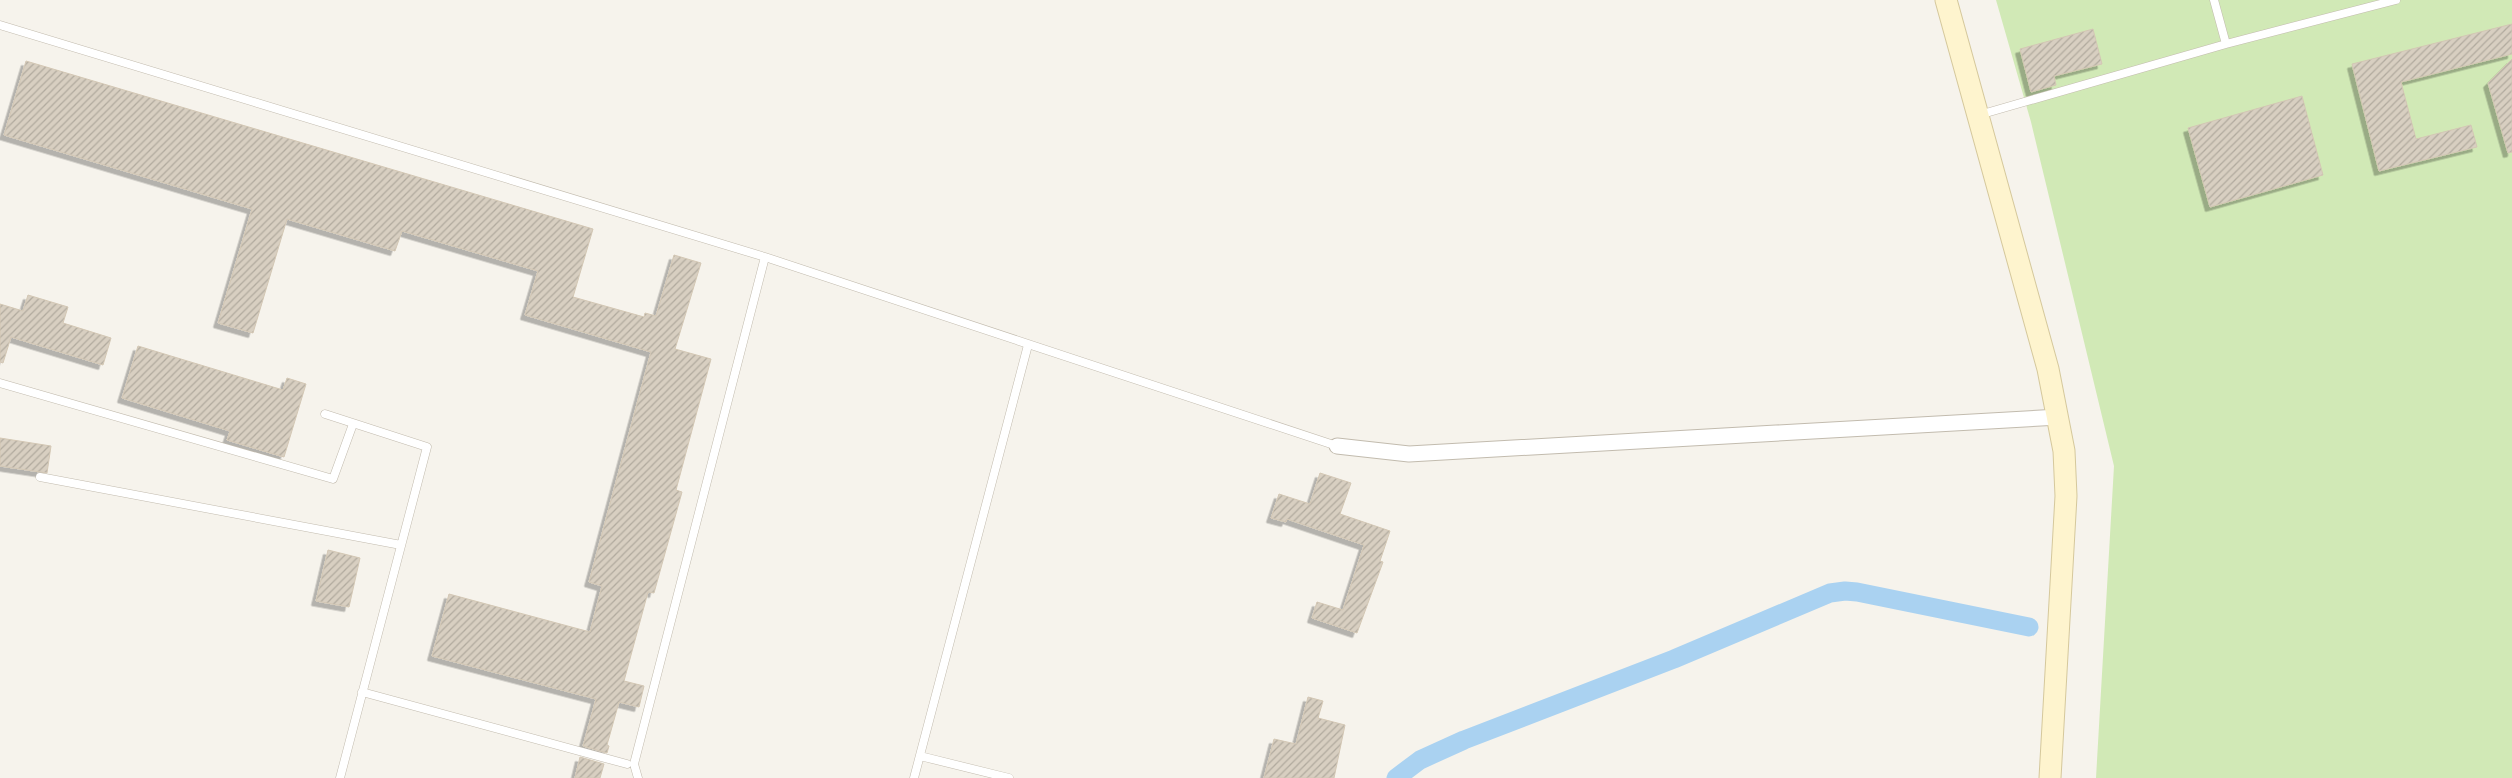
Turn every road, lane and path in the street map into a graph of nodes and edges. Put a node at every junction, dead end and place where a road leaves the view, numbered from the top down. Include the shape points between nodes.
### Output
1 (1946, 0) edge
2 (2214, 0) edge
3 (2396, 0) edge
4 (0, 25) edge
5 (2226, 44) junction
6 (1978, 115) junction
7 (765, 257) junction
8 (1028, 345) junction
9 (0, 383) edge
10 (325, 414) dead end
11 (2059, 417) junction
12 (353, 424) junction
13 (1337, 446) joint
14 (40, 477) dead end
15 (401, 545) junction
16 (362, 692) junction
17 (920, 756) junction
18 (627, 764) dead end
19 (340, 778) edge
20 (638, 778) edge
21 (914, 778) edge
22 (1010, 778) edge
23 (2050, 778) edge

1 - 6 street
2 - 5 lane
3 - 5 lane
4 - 7 lane
5 - 6 lane
6 - 11 street
7 - 8 lane
7 - 20 lane via 634,764
8 - 13 lane
8 - 17 lane
9 - 12 lane via 333,478
10 - 12 lane
11 - 13 street via 1409,454
11 - 23 street via 2066,496
12 - 15 lane via 426,447
14 - 15 lane
15 - 16 lane
16 - 18 lane
16 - 19 lane
17 - 21 lane
17 - 22 lane

